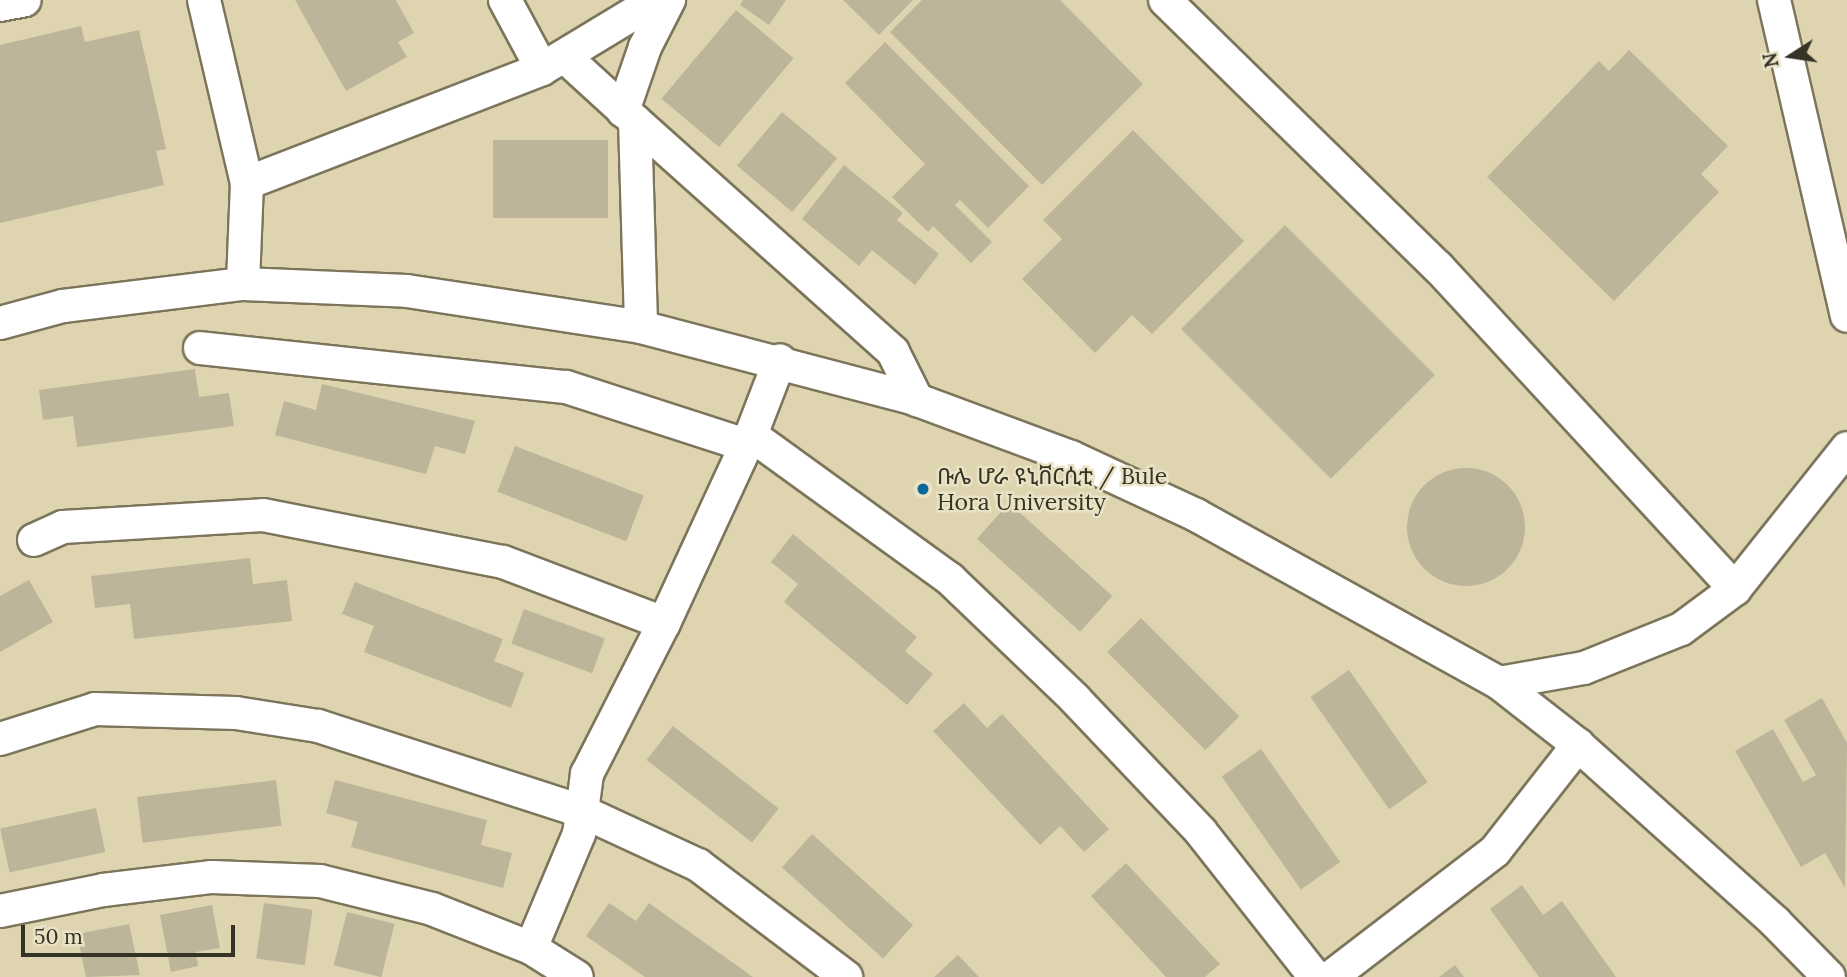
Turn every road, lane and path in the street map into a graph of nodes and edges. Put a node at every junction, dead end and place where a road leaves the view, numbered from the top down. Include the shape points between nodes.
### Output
1 (25, 0) edge
2 (204, 0) edge
3 (505, 0) edge
4 (656, 0) edge
5 (669, 0) edge
6 (1165, 0) edge
7 (1774, 0) edge
8 (0, 5) edge
9 (554, 63) junction
10 (629, 116) junction
11 (247, 183) junction
12 (243, 284) junction
13 (1847, 316) edge
14 (0, 323) edge
15 (641, 327) junction
16 (200, 348) dead end
17 (779, 360) junction
18 (917, 400) junction
19 (748, 440) junction
20 (1847, 449) edge
21 (34, 540) dead end
22 (1735, 589) junction
23 (664, 623) junction
24 (1499, 682) junction
25 (0, 739) edge
26 (1578, 745) junction
27 (581, 811) junction
28 (0, 911) edge
29 (531, 948) junction
30 (577, 977) edge
31 (846, 977) edge
32 (1315, 977) edge
33 (1331, 977) edge
34 (1829, 977) edge

1 - 8 street
2 - 11 street
3 - 9 street
4 - 9 street
5 - 10 street via 645,47
6 - 22 street via 1438,267
7 - 13 street
9 - 10 street
9 - 11 street
10 - 15 street
10 - 18 street via 893,352
11 - 12 street
12 - 14 street via 63,306
12 - 15 street via 407,291
15 - 17 street
16 - 19 street via 566,387
17 - 18 street
17 - 19 street
18 - 24 street via 1071,457 1196,515
19 - 23 street
19 - 32 street via 950,579 1075,699 1201,832
20 - 22 street
21 - 23 street via 64,527 263,515 503,562
22 - 24 street via 1681,629 1584,668
23 - 27 street via 587,774
24 - 26 street
25 - 27 street via 95,709 236,713 318,726
26 - 33 street via 1494,851
26 - 34 street via 1775,922
27 - 29 street via 579,834
27 - 31 street via 698,865
28 - 29 street via 103,890 212,877 320,881 432,909
29 - 30 street

